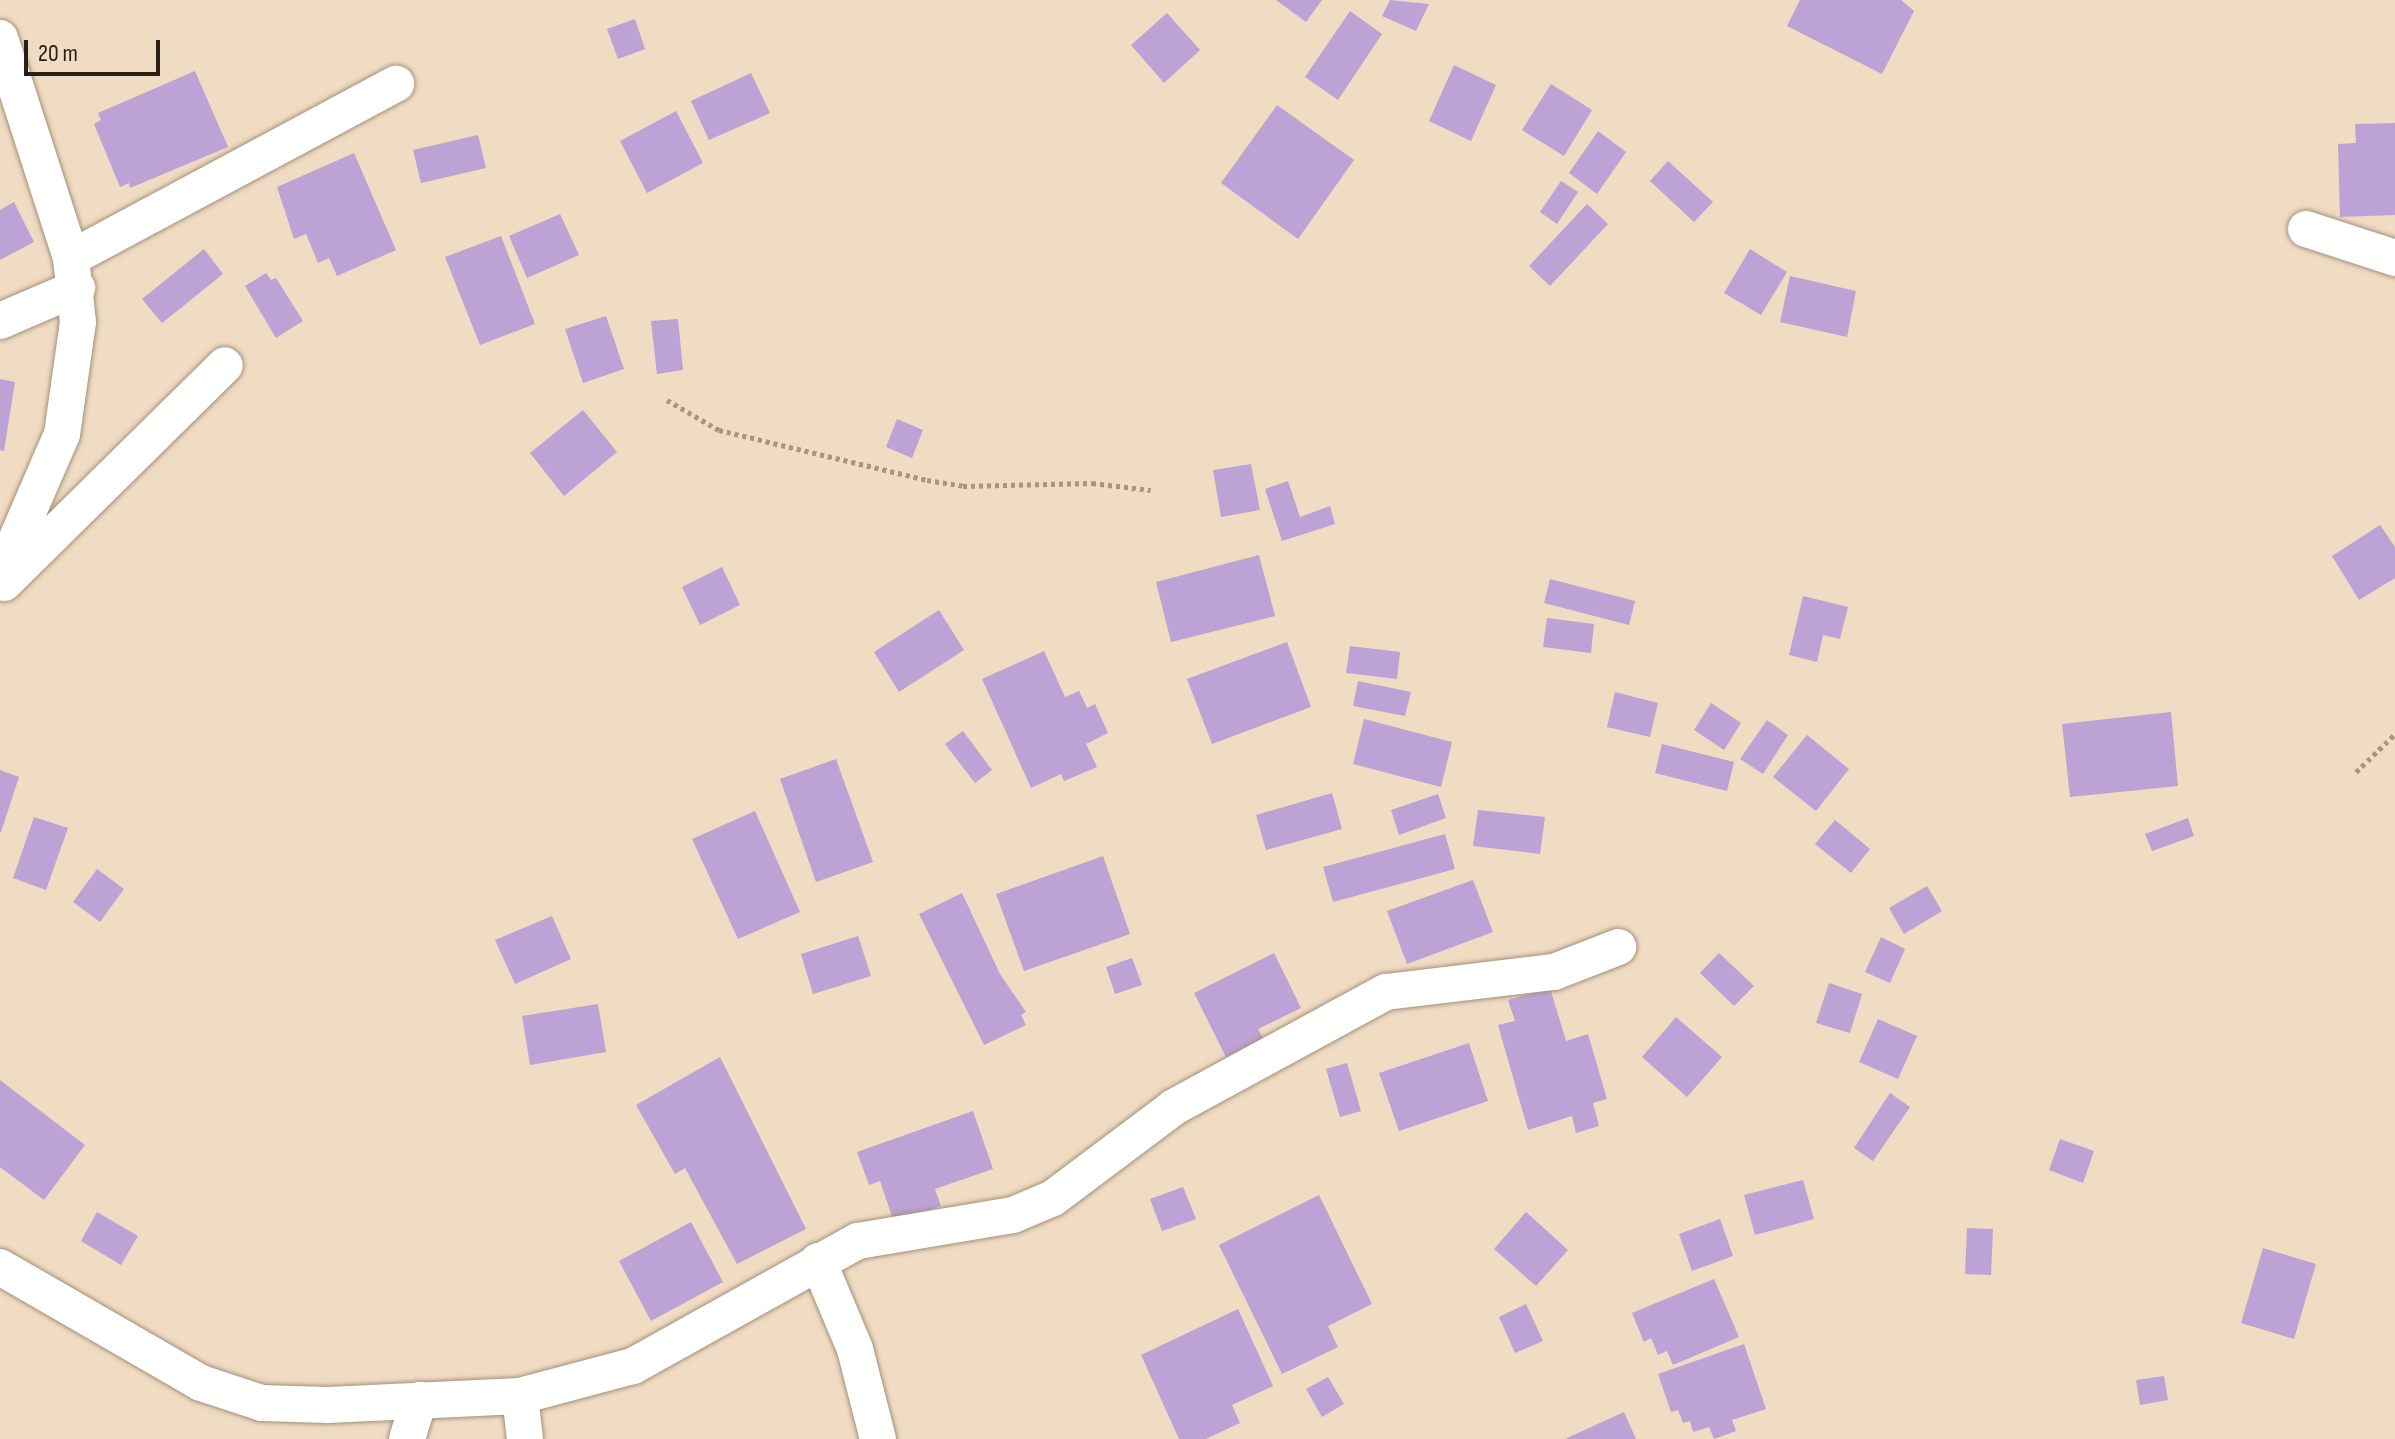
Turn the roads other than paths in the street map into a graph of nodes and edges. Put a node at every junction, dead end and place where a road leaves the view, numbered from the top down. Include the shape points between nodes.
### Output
1 (0, 38) edge
2 (396, 84) dead end
3 (2306, 229) dead end
4 (2395, 258) edge
5 (74, 273) junction
6 (0, 321) edge
7 (225, 365) dead end
8 (0, 577) edge
9 (0, 587) edge
10 (1618, 947) dead end
11 (818, 1261) junction
12 (0, 1267) edge
13 (520, 1396) junction
14 (419, 1400) junction
15 (407, 1439) edge
16 (525, 1439) edge
17 (878, 1439) edge

1 - 5 street
2 - 5 street
3 - 4 street
5 - 6 street
5 - 8 street via 75,366 62,434
7 - 9 street
10 - 11 street via 1554,972 1386,992 1174,1107 1053,1198 1013,1215 858,1241
11 - 13 street via 633,1366
11 - 17 street via 855,1349
12 - 14 street via 201,1383 247,1398 292,1405
13 - 14 street
13 - 16 street
14 - 15 street

